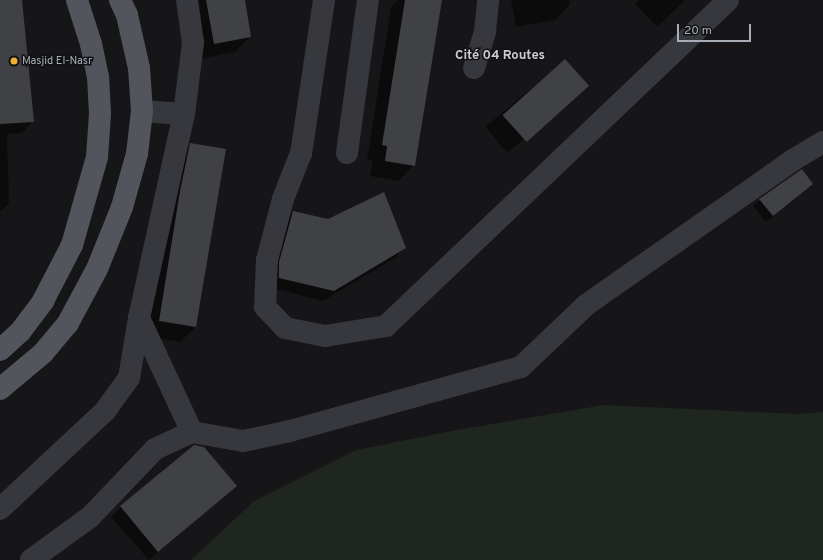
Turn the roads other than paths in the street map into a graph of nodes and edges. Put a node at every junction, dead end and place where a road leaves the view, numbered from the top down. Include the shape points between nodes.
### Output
1 (77, 0) edge
2 (120, 0) edge
3 (187, 0) edge
4 (324, 0) edge
5 (368, 0) edge
6 (488, 0) edge
7 (728, 0) edge
8 (474, 68) dead end
9 (142, 111) junction
10 (184, 114) junction
11 (823, 142) edge
12 (347, 153) dead end
13 (139, 318) junction
14 (0, 350) edge
15 (0, 389) edge
16 (192, 432) junction
17 (0, 509) edge
18 (31, 560) edge

1 - 14 main road via 98,76 100,114 97,157 72,245 43,301 20,332
2 - 9 main road via 127,15 139,68
3 - 10 street via 193,43
4 - 7 street via 302,152 283,200 267,260 265,307 285,328 325,336 386,326
5 - 12 street
6 - 8 street via 485,31
9 - 10 street
9 - 15 main road via 137,154 122,208 97,269 63,329 43,353
10 - 13 street
11 - 16 street via 793,160 586,305 521,367 290,431 243,441
13 - 16 street
13 - 17 street via 130,378 105,411
16 - 18 street via 155,449 90,517

